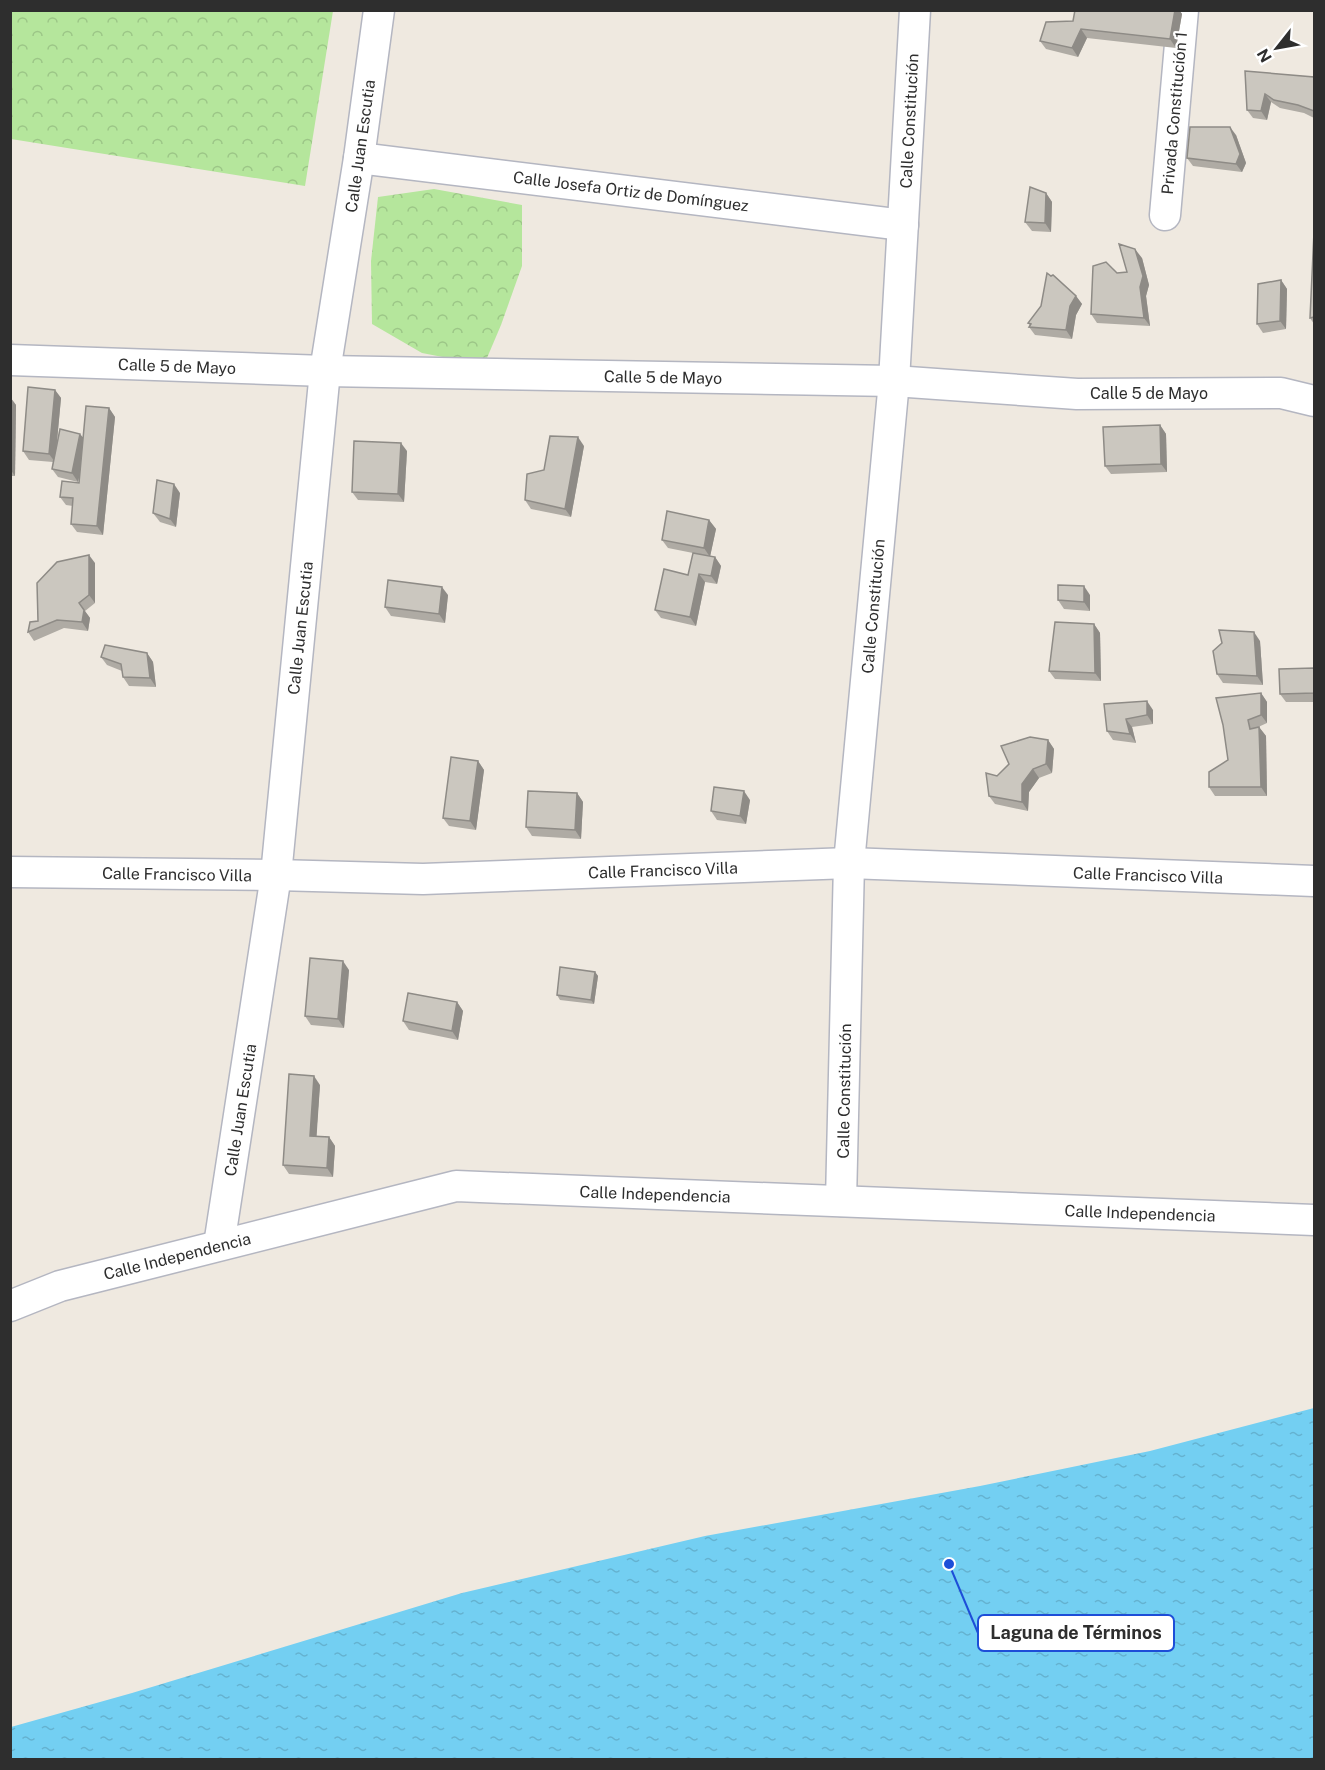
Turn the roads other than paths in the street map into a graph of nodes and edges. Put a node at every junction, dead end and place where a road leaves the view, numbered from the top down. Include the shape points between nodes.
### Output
1 (379, 10) edge
2 (915, 10) edge
3 (1183, 10) edge
4 (359, 158) junction
5 (1165, 215) dead end
6 (903, 225) junction
7 (10, 360) edge
8 (326, 371) junction
9 (894, 381) junction
10 (1314, 401) edge
11 (849, 863) junction
12 (10, 872) edge
13 (276, 874) junction
14 (1314, 882) edge
15 (842, 1201) junction
16 (1314, 1220) edge
17 (219, 1245) junction
18 (10, 1306) edge

1 - 4 street, Calle Juan Escutia
2 - 6 street, Calle Constitución
3 - 5 street, Privada Constitución 1
4 - 6 street, Calle Josefa Ortiz de Domínguez
4 - 8 street, Calle Juan Escutia
6 - 9 street, Calle Constitución
7 - 8 street, Calle 5 de Mayo
8 - 9 street, Calle 5 de Mayo
8 - 13 street, Calle Juan Escutia
9 - 10 street, Calle 5 de Mayo via 1077,394 1281,393
9 - 11 street, Calle Constitución
11 - 13 street, Calle Francisco Villa via 423,879
11 - 14 street, Calle Francisco Villa
11 - 15 street, Calle Constitución
12 - 13 street, Calle Francisco Villa
13 - 17 street, Calle Juan Escutia
15 - 16 street, Calle Independencia
15 - 17 street, Calle Independencia via 456,1186
17 - 18 street, Calle Independencia via 60,1286

